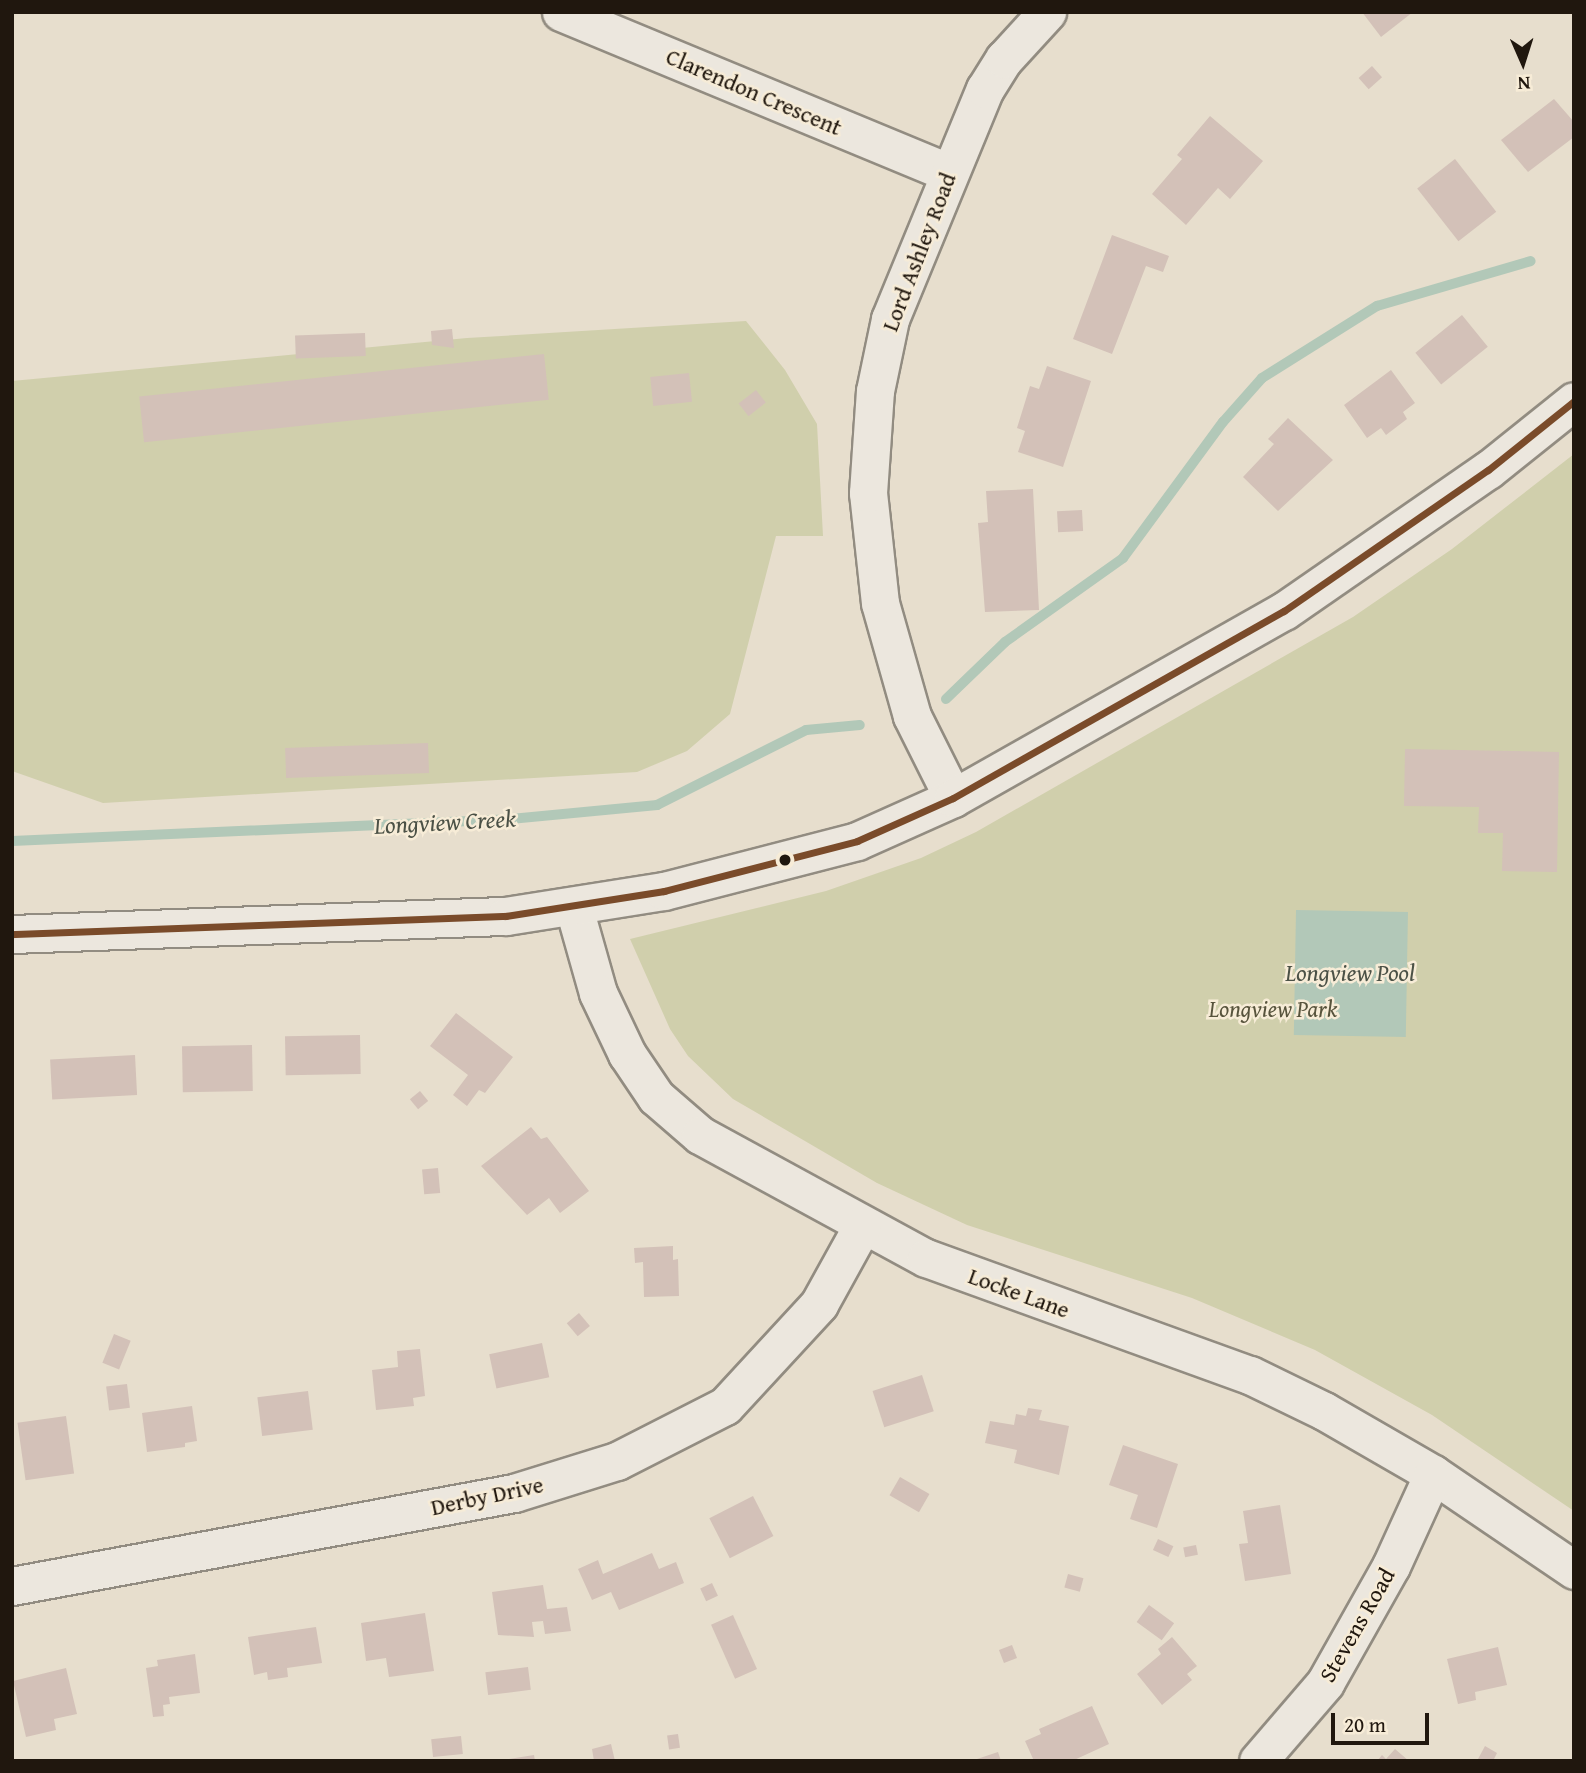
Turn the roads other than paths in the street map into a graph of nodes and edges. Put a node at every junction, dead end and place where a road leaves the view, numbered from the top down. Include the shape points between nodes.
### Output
1 (561, 12) edge
2 (1048, 12) edge
3 (948, 173) junction
4 (1574, 401) edge
5 (953, 799) junction
6 (575, 908) junction
7 (12, 934) edge
8 (862, 1226) junction
9 (1433, 1474) junction
10 (1574, 1570) edge
11 (12, 1586) edge
12 (1258, 1761) edge

1 - 3 street, Clarendon Crescent
2 - 3 street, Lord Ashley Road via 1004,59 985,89
3 - 5 street, Lord Ashley Road via 890,319 875,391 868,493 880,603 892,652 912,716
4 - 5 street via 1477,478 1284,611
5 - 6 street via 831,849 756,870
6 - 7 street via 506,916
6 - 8 street, Locke Lane via 598,993 627,1054 656,1097 700,1135
8 - 9 street, Locke Lane via 990,1285 1250,1376 1324,1411
8 - 11 street, Derby Drive via 819,1304 725,1406 617,1461 514,1493
9 - 10 street, Locke Lane
9 - 12 street, Stevens Road via 1391,1566 1325,1683

